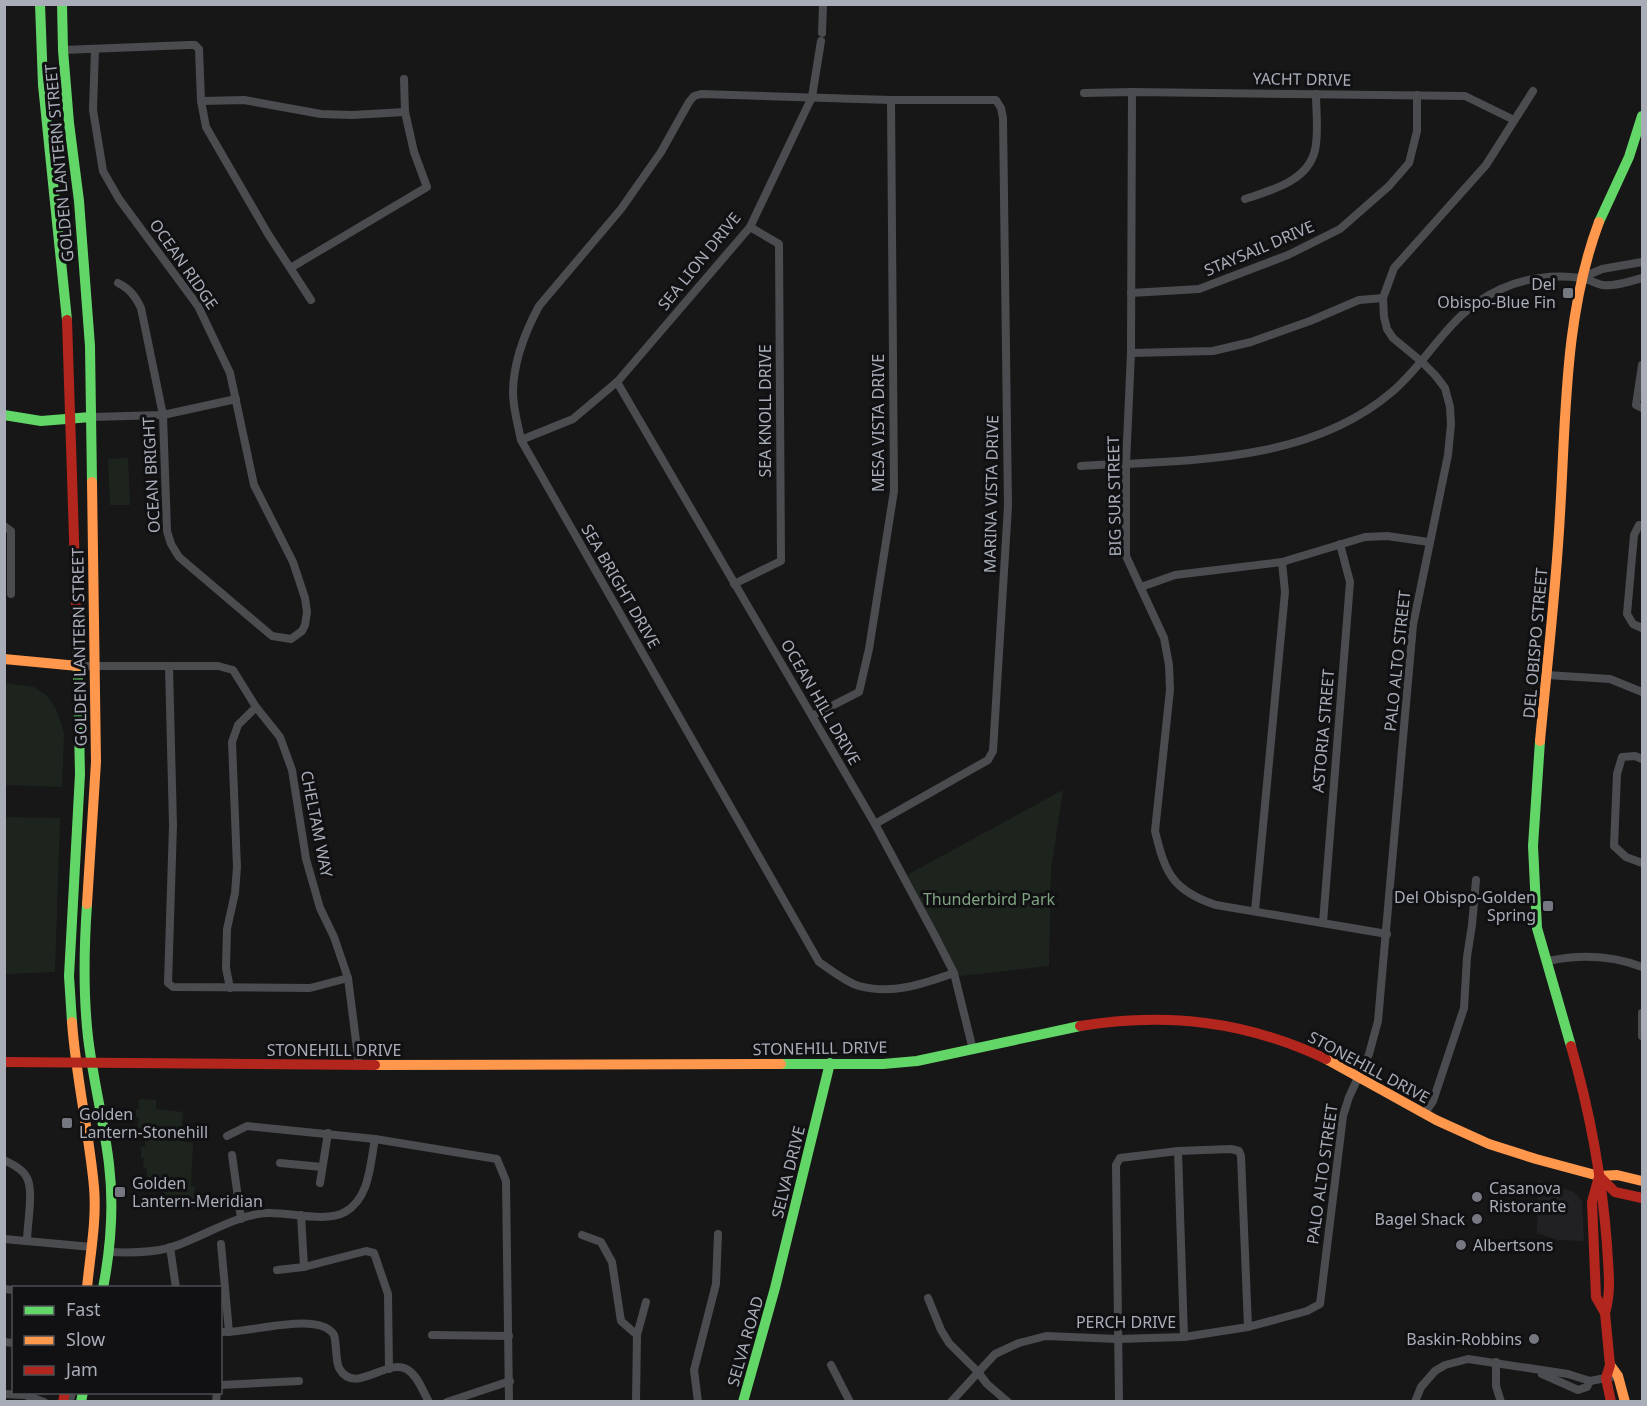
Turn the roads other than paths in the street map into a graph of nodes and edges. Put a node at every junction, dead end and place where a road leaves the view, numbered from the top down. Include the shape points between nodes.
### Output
1 (40, 4) edge
2 (62, 4) edge
3 (823, 4) edge
4 (95, 49) junction
5 (63, 50) junction
6 (404, 79) dead end
7 (1533, 91) dead end
8 (1132, 92) junction
9 (1084, 93) dead end
10 (1316, 94) junction
11 (1418, 95) junction
12 (812, 97) junction
13 (891, 100) junction
14 (201, 101) junction
15 (405, 112) junction
16 (1642, 116) edge
17 (1514, 120) junction
18 (1245, 199) dead end
19 (750, 226) junction
20 (1642, 262) edge
21 (292, 267) junction
22 (1581, 278) junction
23 (1642, 278) edge
24 (118, 283) dead end
25 (1131, 293) junction
26 (1383, 298) junction
27 (311, 300) dead end
28 (1131, 353) junction
29 (1422, 362) junction
30 (1642, 365) edge
31 (617, 382) junction
32 (236, 399) junction
33 (1639, 406) edge
34 (4, 415) edge
35 (164, 415) junction
36 (91, 417) junction
37 (69, 418) junction
38 (521, 440) junction
39 (1126, 464) junction
40 (1081, 466) dead end
41 (1642, 525) edge
42 (4, 526) edge
43 (1429, 542) junction
44 (1340, 544) junction
45 (1282, 562) junction
46 (734, 584) junction
47 (1141, 587) junction
48 (11, 594) dead end
49 (1642, 628) edge
50 (302, 631) joint
51 (4, 659) edge
52 (78, 666) junction
53 (93, 667) junction
54 (169, 667) junction
55 (1547, 675) junction
56 (1642, 692) edge
57 (256, 707) junction
58 (812, 716) junction
59 (1639, 757) edge
60 (875, 824) junction
61 (1642, 863) edge
62 (1476, 880) dead end
63 (1255, 911) junction
64 (1323, 923) junction
65 (1387, 934) junction
66 (1548, 961) junction
67 (1642, 967) edge
68 (954, 973) junction
69 (348, 978) junction
70 (230, 988) junction
71 (1642, 1013) edge
72 (1642, 1036) edge
73 (973, 1050) junction
74 (4, 1062) edge
75 (75, 1063) junction
76 (830, 1063) junction
77 (90, 1064) junction
78 (359, 1065) junction
79 (1358, 1078) junction
80 (1425, 1113) junction
81 (328, 1133) junction
82 (227, 1136) dead end
83 (375, 1139) junction
84 (1178, 1152) junction
85 (232, 1155) dead end
86 (4, 1160) edge
87 (280, 1162) dead end
88 (322, 1167) junction
89 (1599, 1176) junction
90 (1642, 1181) edge
91 (320, 1183) dead end
92 (1642, 1198) edge
93 (301, 1215) junction
94 (94, 1218) junction
95 (242, 1219) junction
96 (718, 1234) dead end
97 (582, 1235) dead end
98 (4, 1239) edge
99 (27, 1241) junction
100 (221, 1244) dead end
101 (92, 1247) junction
102 (170, 1247) junction
103 (110, 1252) junction
104 (304, 1267) junction
105 (278, 1270) dead end
106 (107, 1271) junction
107 (87, 1286) edge
108 (103, 1286) edge
109 (176, 1286) edge
110 (775, 1288) joint
111 (928, 1298) dead end
112 (646, 1302) dead end
113 (1320, 1304) joint
114 (1248, 1327) junction
115 (225, 1332) edge
116 (432, 1335) dead end
117 (637, 1335) junction
118 (509, 1336) junction
119 (1184, 1337) junction
120 (1118, 1339) junction
121 (1496, 1362) junction
122 (831, 1365) dead end
123 (1610, 1365) junction
124 (389, 1369) junction
125 (1537, 1371) junction
126 (978, 1372) junction
127 (1618, 1376) junction
128 (1606, 1378) junction
129 (299, 1381) dead end
130 (510, 1381) junction
131 (1590, 1381) junction
132 (222, 1386) edge
133 (4, 1394) edge
134 (44, 1401) edge
135 (429, 1401) edge
136 (447, 1401) edge
137 (509, 1401) edge
138 (636, 1401) edge
139 (698, 1401) edge
140 (743, 1401) edge
141 (850, 1401) edge
142 (951, 1401) edge
143 (1008, 1401) edge
144 (1119, 1401) edge
145 (1415, 1401) edge
146 (1501, 1401) edge
147 (1611, 1401) edge
148 (1625, 1401) edge

1 - 37 main road, GOLDEN LANTERN STREET via 43,85 68,331
2 - 5 main road, GOLDEN LANTERN STREET
3 - 12 street, SEA LION DRIVE
4 - 5 street
4 - 14 street via 195,45 199,49
4 - 32 street, OCEAN RIDGE via 93,110 99,159 106,178 198,306 225,359
5 - 36 main road, GOLDEN LANTERN STREET via 90,346
6 - 15 street
7 - 17 street, PALO ALTO STREET
8 - 9 street, YACHT DRIVE
8 - 10 street, YACHT DRIVE
8 - 25 street, BIG SUR STREET
10 - 11 street, YACHT DRIVE
10 - 18 street via 1316,148 1312,161 1292,180
11 - 17 street, YACHT DRIVE via 1465,96
11 - 25 street, STAYSAIL DRIVE via 1417,131 1409,163 1340,229 1288,255 1200,289
12 - 13 street
12 - 19 street, SEA LION DRIVE
12 - 38 street, SEA BRIGHT DRIVE via 694,96 661,153 621,209 539,306 530,323 513,393
13 - 58 street, MESA VISTA DRIVE via 894,491 859,692
13 - 60 street, MARINA VISTA DRIVE via 996,100 1001,108 1008,506 993,751 988,760
14 - 15 street via 244,100 321,114
14 - 21 street via 206,127 268,234
15 - 21 street via 427,187
16 - 22 main road, DEL OBISPO STREET
17 - 26 street, PALO ALTO STREET via 1486,165 1394,268
19 - 31 street, SEA LION DRIVE
19 - 46 street, SEA KNOLL DRIVE via 779,244 781,561
20 - 22 street via 1602,269
21 - 27 street
22 - 23 street via 1603,285
22 - 29 street via 1539,278 1491,294 1453,322
22 - 55 main road, DEL OBISPO STREET via 1571,344
24 - 35 street, OCEAN BRIGHT via 135,295 141,308
25 - 28 street, BIG SUR STREET
26 - 28 street via 1359,300 1251,342 1213,351
26 - 29 street, PALO ALTO STREET via 1387,329
28 - 39 street, BIG SUR STREET
29 - 39 street via 1373,407 1310,436 1233,455
29 - 43 street, PALO ALTO STREET via 1444,388 1450,407 1448,455
30 - 33 street
31 - 38 street, SEA LION DRIVE via 573,419
31 - 46 street, OCEAN HILL DRIVE
32 - 35 street
32 - 50 street, OCEAN RIDGE via 254,485 293,562 305,598 307,619
34 - 37 main road via 41,421
35 - 36 street
35 - 50 street, OCEAN BRIGHT via 167,531 179,557 272,636 291,639
36 - 37 main road
36 - 53 main road, GOLDEN LANTERN STREET
37 - 52 main road, GOLDEN LANTERN STREET
38 - 68 street, SEA BRIGHT DRIVE via 819,962 857,986 881,989 911,987
39 - 40 street
39 - 47 street, BIG SUR STREET via 1126,556
41 - 49 street via 1634,535 1627,614 1633,624
42 - 48 street via 11,531
43 - 44 street via 1387,536
43 - 65 street, PALO ALTO STREET via 1413,625
44 - 45 street
44 - 64 street, ASTORIA STREET via 1350,582
45 - 47 street via 1175,575
45 - 63 street via 1285,592
46 - 58 street, OCEAN HILL DRIVE
47 - 63 street, BIG SUR STREET via 1164,638 1170,665 1155,831 1165,868 1194,898
51 - 52 main road
52 - 53 street
52 - 75 main road, GOLDEN LANTERN STREET via 79,792 69,976
53 - 54 street
53 - 77 main road, GOLDEN LANTERN STREET via 94,803 85,943
54 - 57 street, CHELTAM WAY via 219,666 233,670
54 - 70 street via 173,825 167,978 173,987
55 - 56 street via 1610,679
55 - 66 main road, DEL OBISPO STREET via 1534,873 1537,928
57 - 69 street, CHELTAM WAY via 280,737 292,770 306,859 320,909
57 - 70 street via 238,725 232,742 237,867 227,929
58 - 60 street, OCEAN HILL DRIVE
59 - 61 street via 1622,758 1617,774 1614,846 1626,857
60 - 68 street, OCEAN HILL DRIVE
62 - 80 street via 1464,1008 1433,1101
63 - 64 street
64 - 65 street
65 - 79 street, PALO ALTO STREET via 1378,1021
66 - 67 street via 1601,956
66 - 89 main road, DEL OBISPO STREET via 1583,1088
68 - 73 street, OCEAN HILL DRIVE
69 - 70 street via 310,988
69 - 78 street, CHELTAM WAY
71 - 72 street
73 - 76 main road, STONEHILL DRIVE via 883,1064
73 - 79 main road, STONEHILL DRIVE via 1103,1021 1172,1019 1242,1029 1288,1042
74 - 75 main road, STONEHILL DRIVE
75 - 77 main road, STONEHILL DRIVE
75 - 94 main road, GOLDEN LANTERN STREET via 90,1153
76 - 78 main road, STONEHILL DRIVE
76 - 110 main road, SELVA DRIVE
77 - 78 main road, STONEHILL DRIVE
77 - 103 main road, GOLDEN LANTERN STREET via 111,1187
79 - 80 main road, STONEHILL DRIVE
79 - 113 street, PALO ALTO STREET via 1343,1116
80 - 89 main road, STONEHILL DRIVE via 1474,1138
81 - 82 street via 247,1126
81 - 83 street
81 - 88 street
83 - 93 street via 366,1189 355,1204 344,1214
83 - 118 street via 497,1159 506,1181
84 - 114 street via 1239,1152
84 - 119 street
84 - 120 street via 1120,1158 1116,1165
85 - 95 street
86 - 99 street via 17,1167 30,1185
87 - 88 street
88 - 91 street
89 - 90 main road, STONEHILL DRIVE via 1617,1175
89 - 92 main road, STONEHILL DRIVE via 1615,1192
89 - 123 main road, DEL OBISPO STREET via 1605,1208 1610,1296 1605,1313
93 - 95 street via 266,1213
93 - 104 street
94 - 101 main road, GOLDEN LANTERN STREET
94 - 103 main road
95 - 102 street
96 - 139 street via 716,1284 694,1370
97 - 117 street via 601,1242 612,1262 621,1321
98 - 99 street
99 - 101 street
100 - 115 street
101 - 106 main road via 98,1263
101 - 107 main road, GOLDEN LANTERN STREET
102 - 103 street via 142,1253
102 - 109 street
103 - 106 main road, GOLDEN LANTERN STREET
104 - 105 street
104 - 124 street via 363,1251 374,1253 388,1294
106 - 108 main road, GOLDEN LANTERN STREET
110 - 140 main road, SELVA ROAD
111 - 126 street via 949,1343
112 - 117 street
113 - 114 street, PERCH DRIVE
114 - 119 street, PERCH DRIVE
115 - 124 street via 317,1324 333,1333 338,1365 345,1374 360,1379
116 - 118 street
117 - 138 street
118 - 130 street
119 - 120 street, PERCH DRIVE
120 - 126 street, PERCH DRIVE via 1046,1336 995,1354
120 - 144 street
121 - 125 street
121 - 145 street via 1468,1359 1445,1365 1427,1379
121 - 146 street via 1496,1386
122 - 141 street
123 - 127 main road
123 - 128 main road, DEL OBISPO STREET
124 - 135 street via 409,1370
125 - 131 street
125 - 131 street via 1578,1390
126 - 142 street, PERCH DRIVE
126 - 143 street
127 - 128 street
127 - 148 main road
128 - 131 street
128 - 147 main road, DEL OBISPO STREET
129 - 132 street
130 - 136 street
130 - 137 street
133 - 134 street

